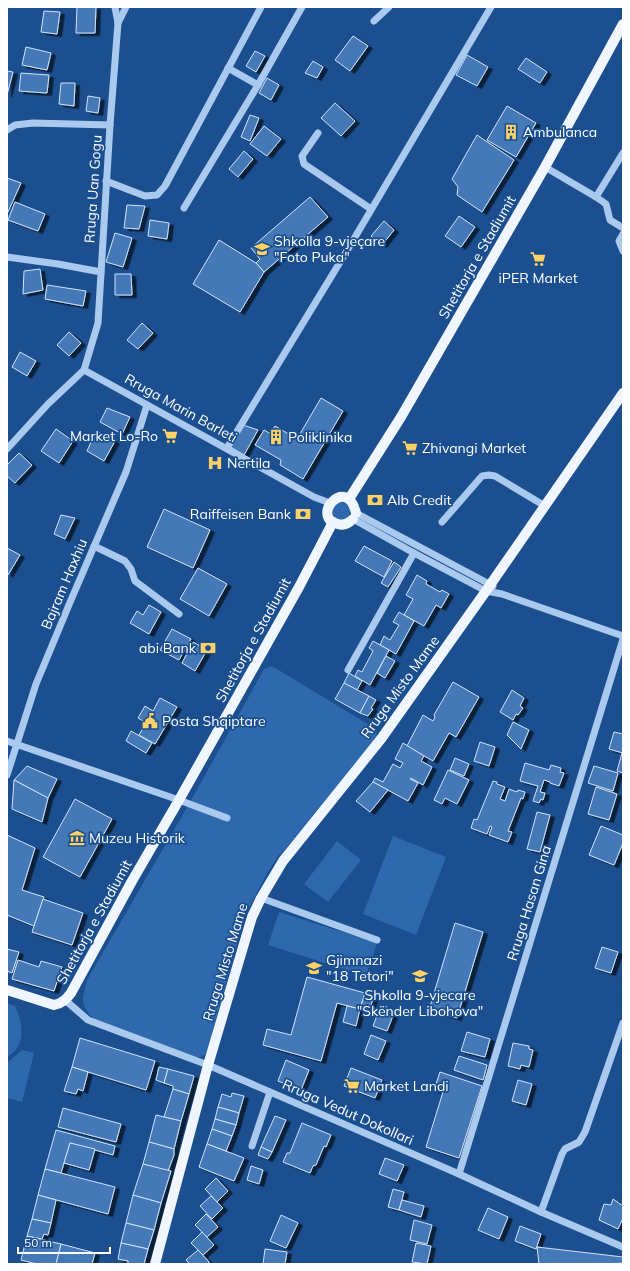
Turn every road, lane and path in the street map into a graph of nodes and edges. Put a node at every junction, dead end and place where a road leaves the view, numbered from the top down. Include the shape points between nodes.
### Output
1 (115, 7) edge
2 (126, 7) edge
3 (260, 7) edge
4 (302, 7) edge
5 (389, 7) edge
6 (491, 7) edge
7 (374, 21) dead end
8 (118, 22) junction
9 (623, 24) edge
10 (228, 68) junction
11 (258, 85) junction
12 (110, 125) junction
13 (7, 130) edge
14 (318, 133) dead end
15 (623, 153) edge
16 (545, 167) junction
17 (106, 181) junction
18 (596, 197) junction
19 (184, 208) dead end
20 (371, 209) junction
21 (623, 228) edge
22 (623, 234) edge
23 (623, 251) edge
24 (7, 257) edge
25 (101, 272) junction
26 (84, 370) junction
27 (623, 393) edge
28 (147, 405) junction
29 (8, 446) edge
30 (227, 448) junction
31 (349, 499) junction
32 (330, 503) junction
33 (545, 506) junction
34 (354, 516) junction
35 (333, 522) junction
36 (442, 522) dead end
37 (94, 546) junction
38 (414, 553) junction
39 (489, 587) junction
40 (179, 614) dead end
41 (623, 638) edge
42 (348, 670) dead end
43 (7, 741) edge
44 (17, 744) junction
45 (9, 761) edge
46 (7, 775) edge
47 (179, 800) junction
48 (227, 818) dead end
49 (261, 898) junction
50 (377, 940) dead end
51 (7, 990) edge
52 (65, 1000) junction
53 (623, 1023) edge
54 (208, 1065) junction
55 (270, 1092) junction
56 (252, 1146) dead end
57 (459, 1174) junction
58 (541, 1212) junction
59 (623, 1247) edge
60 (156, 1264) edge

1 - 8 street, Rruga Uan Gogu
2 - 8 street
3 - 10 street
4 - 11 street
5 - 7 street
6 - 20 street
8 - 12 street, Rruga Uan Gogu
9 - 16 main road, Shetitorja e Stadiumit
10 - 11 street
10 - 17 street via 165,186 157,195 146,196
11 - 19 street
12 - 13 street via 33,123 15,125
12 - 17 street, Rruga Uan Gogu
14 - 20 street via 302,156 304,164
15 - 18 street
16 - 18 street
16 - 31 main road, Shetitorja e Stadiumit via 401,417
17 - 25 street, Rruga Uan Gogu
18 - 21 street via 606,204 610,220
20 - 30 street
22 - 23 street via 619,241
24 - 25 street
25 - 26 street, Rruga Uan Gogu via 98,323
26 - 28 street, Rruga Marin Barleti
26 - 29 street
27 - 33 main road, Rruga Misto Mame
28 - 30 street, Rruga Marin Barleti
28 - 37 street, Bajram Haxhiu via 126,472
30 - 32 street, Rruga Marin Barleti via 314,497
31 - 32 main road via 341,497
31 - 34 main road via 354,506
32 - 35 main road via 328,511
33 - 36 street via 495,476 488,475 482,476
33 - 39 main road, Rruga Misto Mame
34 - 35 main road via 345,524
34 - 38 street
34 - 39 street
35 - 47 main road, Shetitorja e Stadiumit
37 - 40 street via 125,561 135,580
37 - 44 street, Bajram Haxhiu via 36,684
38 - 39 street
38 - 42 street
39 - 41 street
39 - 49 main road, Rruga Misto Mame via 380,739 284,860
41 - 57 street, Rruga Hasan Gina
43 - 44 street
44 - 45 street, Bajram Haxhiu
44 - 47 street
45 - 46 street, Bajram Haxhiu
47 - 48 street
47 - 52 main road, Shetitorja e Stadiumit
49 - 50 street
49 - 54 main road, Rruga Misto Mame via 252,917
51 - 52 main road via 48,1004 60,1004
52 - 54 street, Rruga Vedut Dokollari via 88,1020
53 - 58 street via 585,1132 580,1142 565,1149 562,1154
54 - 55 street, Rruga Vedut Dokollari
54 - 60 main road, Rruga Misto Mame
55 - 56 street
55 - 57 street, Rruga Vedut Dokollari
57 - 58 street, Rruga Vedut Dokollari
58 - 59 street, Rruga Vedut Dokollari

